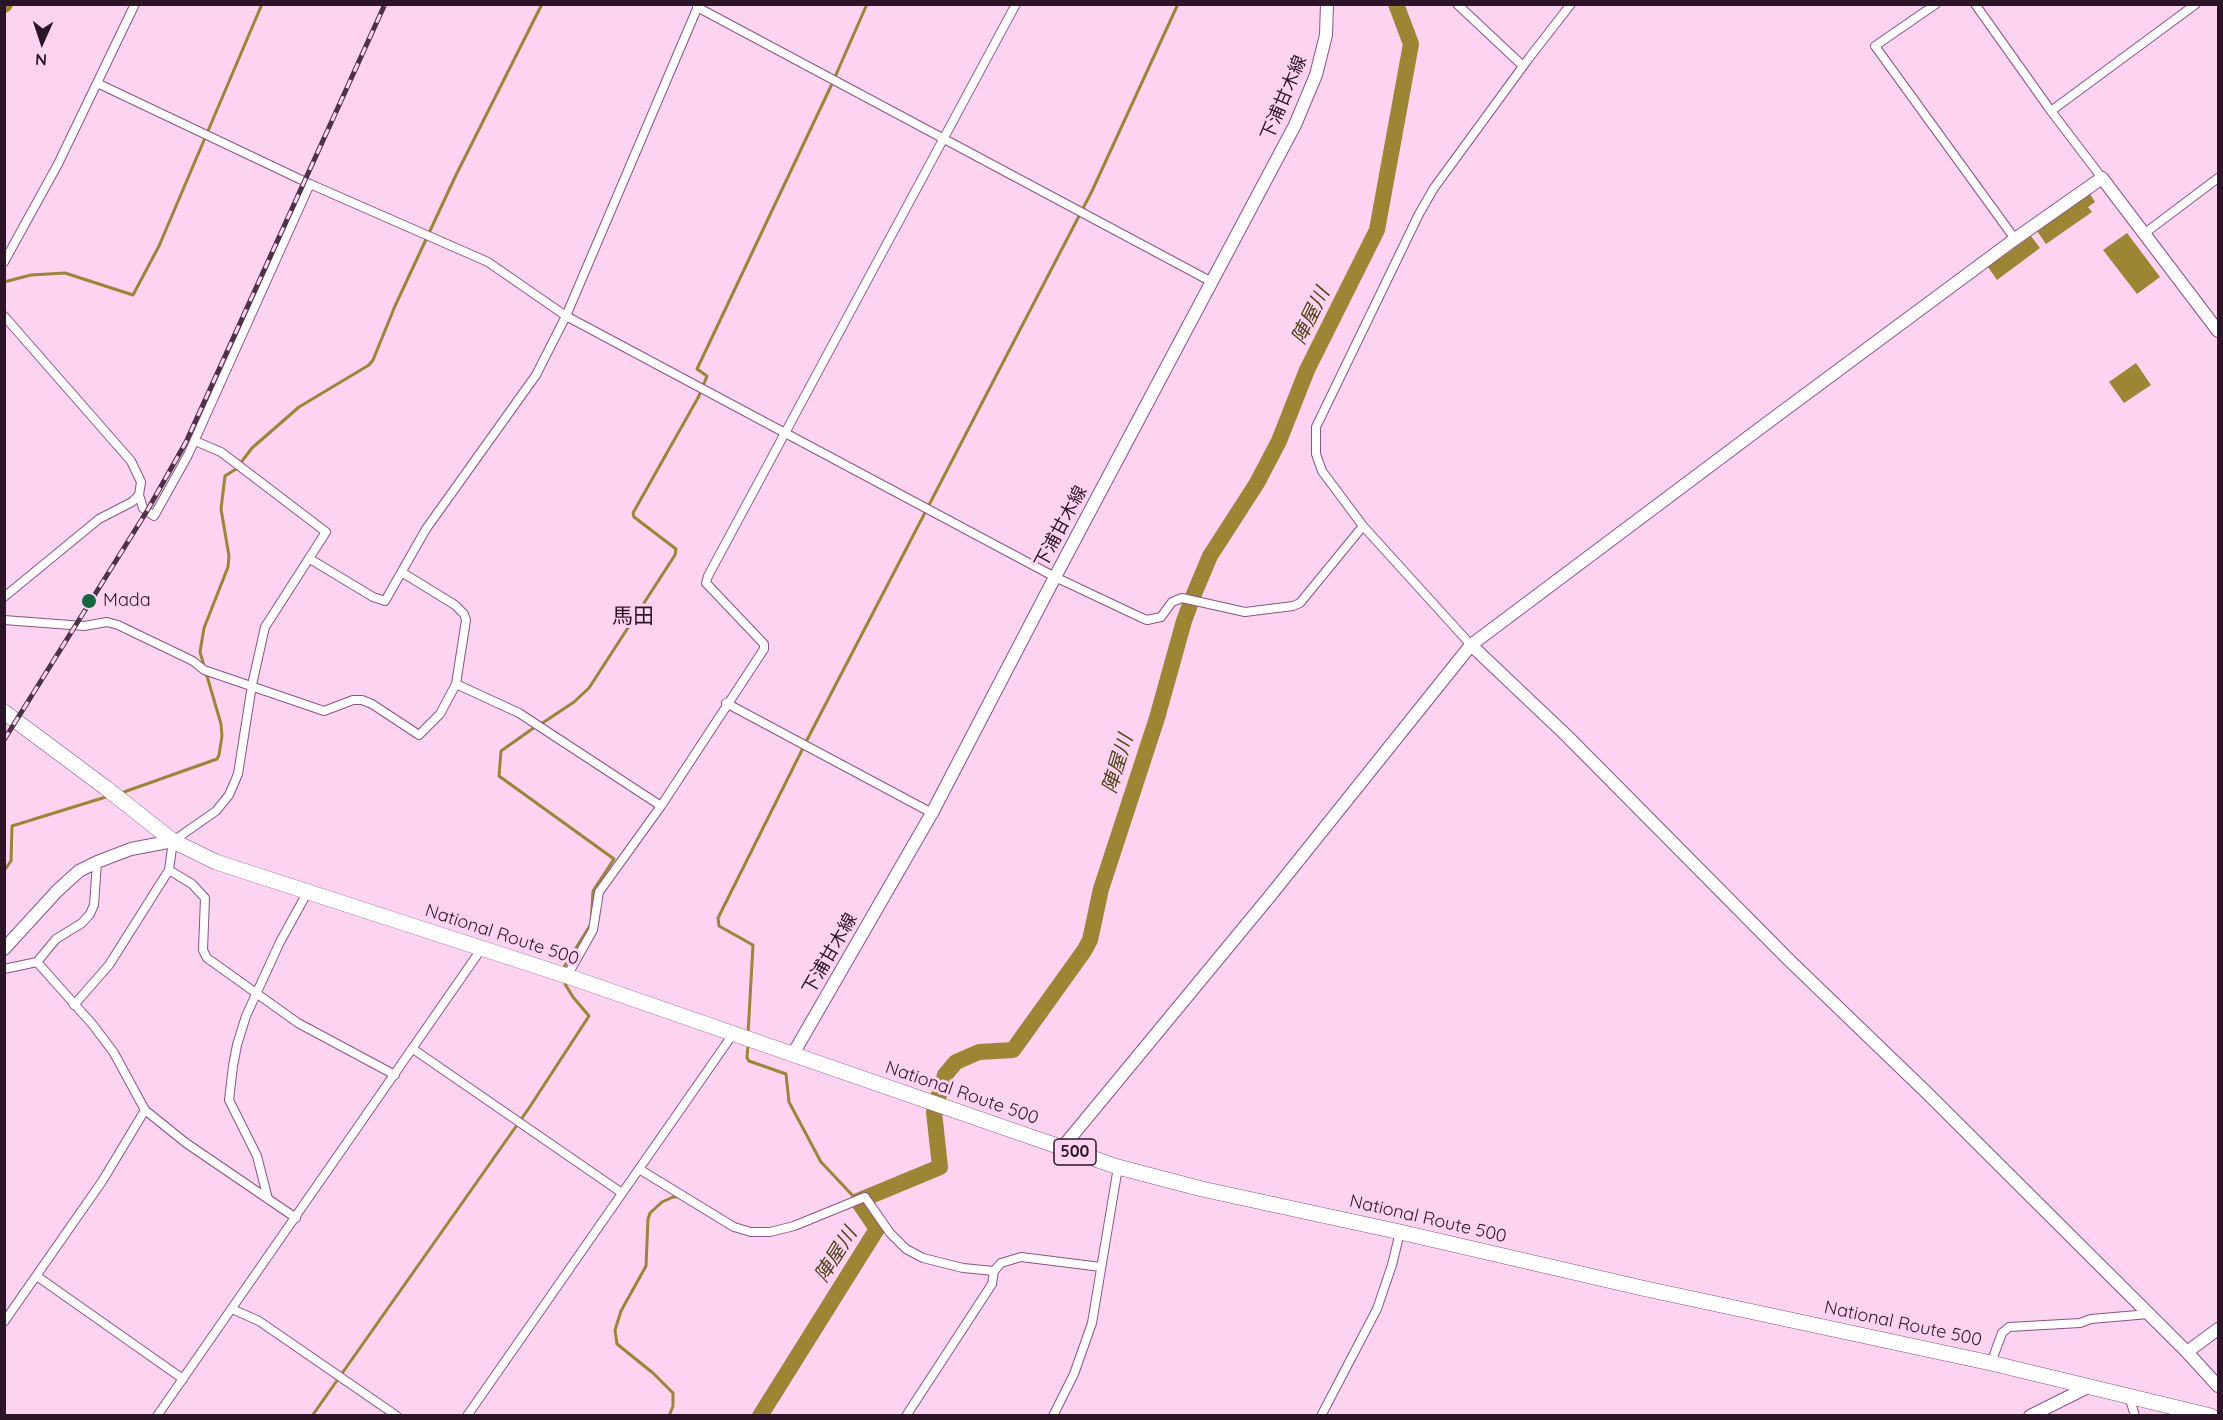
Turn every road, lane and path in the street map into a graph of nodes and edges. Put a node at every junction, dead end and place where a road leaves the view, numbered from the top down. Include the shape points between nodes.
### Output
1 (135, 4) edge
2 (1016, 4) edge
3 (1327, 4) edge
4 (1457, 4) edge
5 (1571, 4) edge
6 (1936, 4) edge
7 (1976, 4) edge
8 (2196, 4) edge
9 (698, 6) edge
10 (1523, 66) junction
11 (97, 83) junction
12 (2051, 111) junction
13 (943, 139) junction
14 (2102, 178) junction
15 (2218, 178) edge
16 (310, 184) junction
17 (2145, 233) junction
18 (2015, 239) junction
19 (4, 262) edge
20 (1212, 282) junction
21 (4, 316) edge
22 (566, 316) junction
23 (2218, 331) edge
24 (785, 434) junction
25 (195, 441) junction
26 (139, 495) junction
27 (1363, 526) junction
28 (310, 559) junction
29 (403, 573) junction
30 (1054, 577) junction
31 (4, 597) edge
32 (4, 620) edge
33 (1471, 645) junction
34 (456, 684) junction
35 (252, 685) junction
36 (726, 703) junction
37 (4, 712) edge
38 (661, 806) junction
39 (932, 813) junction
40 (173, 841) junction
41 (97, 862) junction
42 (169, 870) junction
43 (307, 893) junction
44 (482, 948) junction
45 (4, 949) edge
46 (37, 962) junction
47 (4, 969) edge
48 (567, 976) junction
49 (257, 992) junction
50 (74, 1005) junction
51 (733, 1034) junction
52 (414, 1049) junction
53 (793, 1054) junction
54 (395, 1075) junction
55 (145, 1110) junction
56 (1062, 1148) junction
57 (1118, 1167) junction
58 (639, 1169) junction
59 (622, 1193) junction
60 (268, 1200) junction
61 (296, 1218) junction
62 (1400, 1232) junction
63 (1101, 1267) junction
64 (994, 1271) junction
65 (38, 1277) junction
66 (232, 1310) junction
67 (2149, 1314) junction
68 (4, 1323) edge
69 (2218, 1329) edge
70 (2187, 1352) junction
71 (1991, 1363) junction
72 (183, 1379) junction
73 (2218, 1386) edge
74 (2088, 1387) junction
75 (2129, 1396) junction
76 (157, 1416) edge
77 (397, 1416) edge
78 (466, 1416) edge
79 (906, 1416) edge
80 (1053, 1416) edge
81 (1321, 1416) edge
82 (2030, 1416) edge
83 (2135, 1416) edge
84 (2211, 1416) edge

1 - 11 street
2 - 13 street
3 - 20 street, 下浦甘木線 via 1326,35 1316,75
4 - 10 street
5 - 10 street
6 - 18 street via 1875,46
7 - 12 street
8 - 12 street
9 - 13 street
9 - 22 street
10 - 27 street via 1424,205 1316,427 1316,454 1322,471
11 - 16 street
11 - 19 street
12 - 14 street
13 - 20 street
13 - 24 street
14 - 17 street
14 - 18 street
15 - 17 street
16 - 22 street via 488,262
16 - 25 street
17 - 23 street
18 - 33 street
20 - 30 street, 下浦甘木線
21 - 26 street via 131,461 141,482
22 - 24 street
22 - 29 street via 536,375 426,529
24 - 30 street
24 - 36 street via 706,583 764,644
25 - 26 street via 154,516 143,508
25 - 28 street via 221,452 326,531
26 - 31 street via 99,519
27 - 30 street via 1300,603 1293,606 1245,612 1182,598 1172,602 1161,616 1148,620
27 - 33 street
28 - 29 street via 385,601
28 - 35 street via 265,627
29 - 34 street via 464,614
30 - 39 street, 下浦甘木線
32 - 35 street via 84,626 107,622 204,670
33 - 56 street
33 - 67 street
34 - 35 street via 440,714 419,735 362,700 324,711
34 - 38 street via 519,713
35 - 40 street via 238,774 230,795 216,811
36 - 38 street
36 - 39 street
37 - 40 highway, National Route 500 / 500
38 - 48 street via 599,892 593,930
39 - 53 street, 下浦甘木線
40 - 41 street via 131,849
40 - 42 street
40 - 43 highway, National Route 500 / 500 via 216,862
41 - 45 street via 79,871 57,891
41 - 46 street via 90,914 56,939
42 - 49 street via 192,884 205,898 203,950 207,958
42 - 50 street via 109,966
43 - 44 highway, National Route 500 / 500
43 - 49 street
44 - 48 highway, National Route 500 / 500
44 - 52 street
46 - 47 street
46 - 50 street
48 - 51 highway, National Route 500 / 500
49 - 54 street via 298,1023
49 - 60 street via 237,1045 229,1100 257,1156
50 - 55 street via 114,1053
51 - 53 highway, National Route 500 / 500
51 - 58 street
52 - 54 street
52 - 59 street
53 - 56 highway, National Route 500 / 500
54 - 61 street
55 - 60 street
55 - 65 street
56 - 57 highway, National Route 500 / 500
57 - 62 highway, National Route 500 / 500
57 - 63 street
58 - 59 street
58 - 64 street via 734,1227 751,1232 794,1226 865,1197 906,1249 923,1258 963,1268
59 - 78 street
60 - 61 street
61 - 66 street
62 - 71 highway, National Route 500 / 500
62 - 81 street via 1377,1309
63 - 64 street via 1021,1257 1001,1263
63 - 80 street via 1084,1350
64 - 79 street via 992,1284
65 - 68 street
65 - 72 street
66 - 72 street
66 - 77 street via 260,1321
67 - 70 street
67 - 71 street via 2009,1327 2002,1333
69 - 70 street
70 - 73 street
71 - 74 highway, National Route 500 / 500
72 - 76 street
74 - 75 highway, National Route 500 / 500
74 - 82 street
75 - 83 street
75 - 84 highway, National Route 500 / 500

